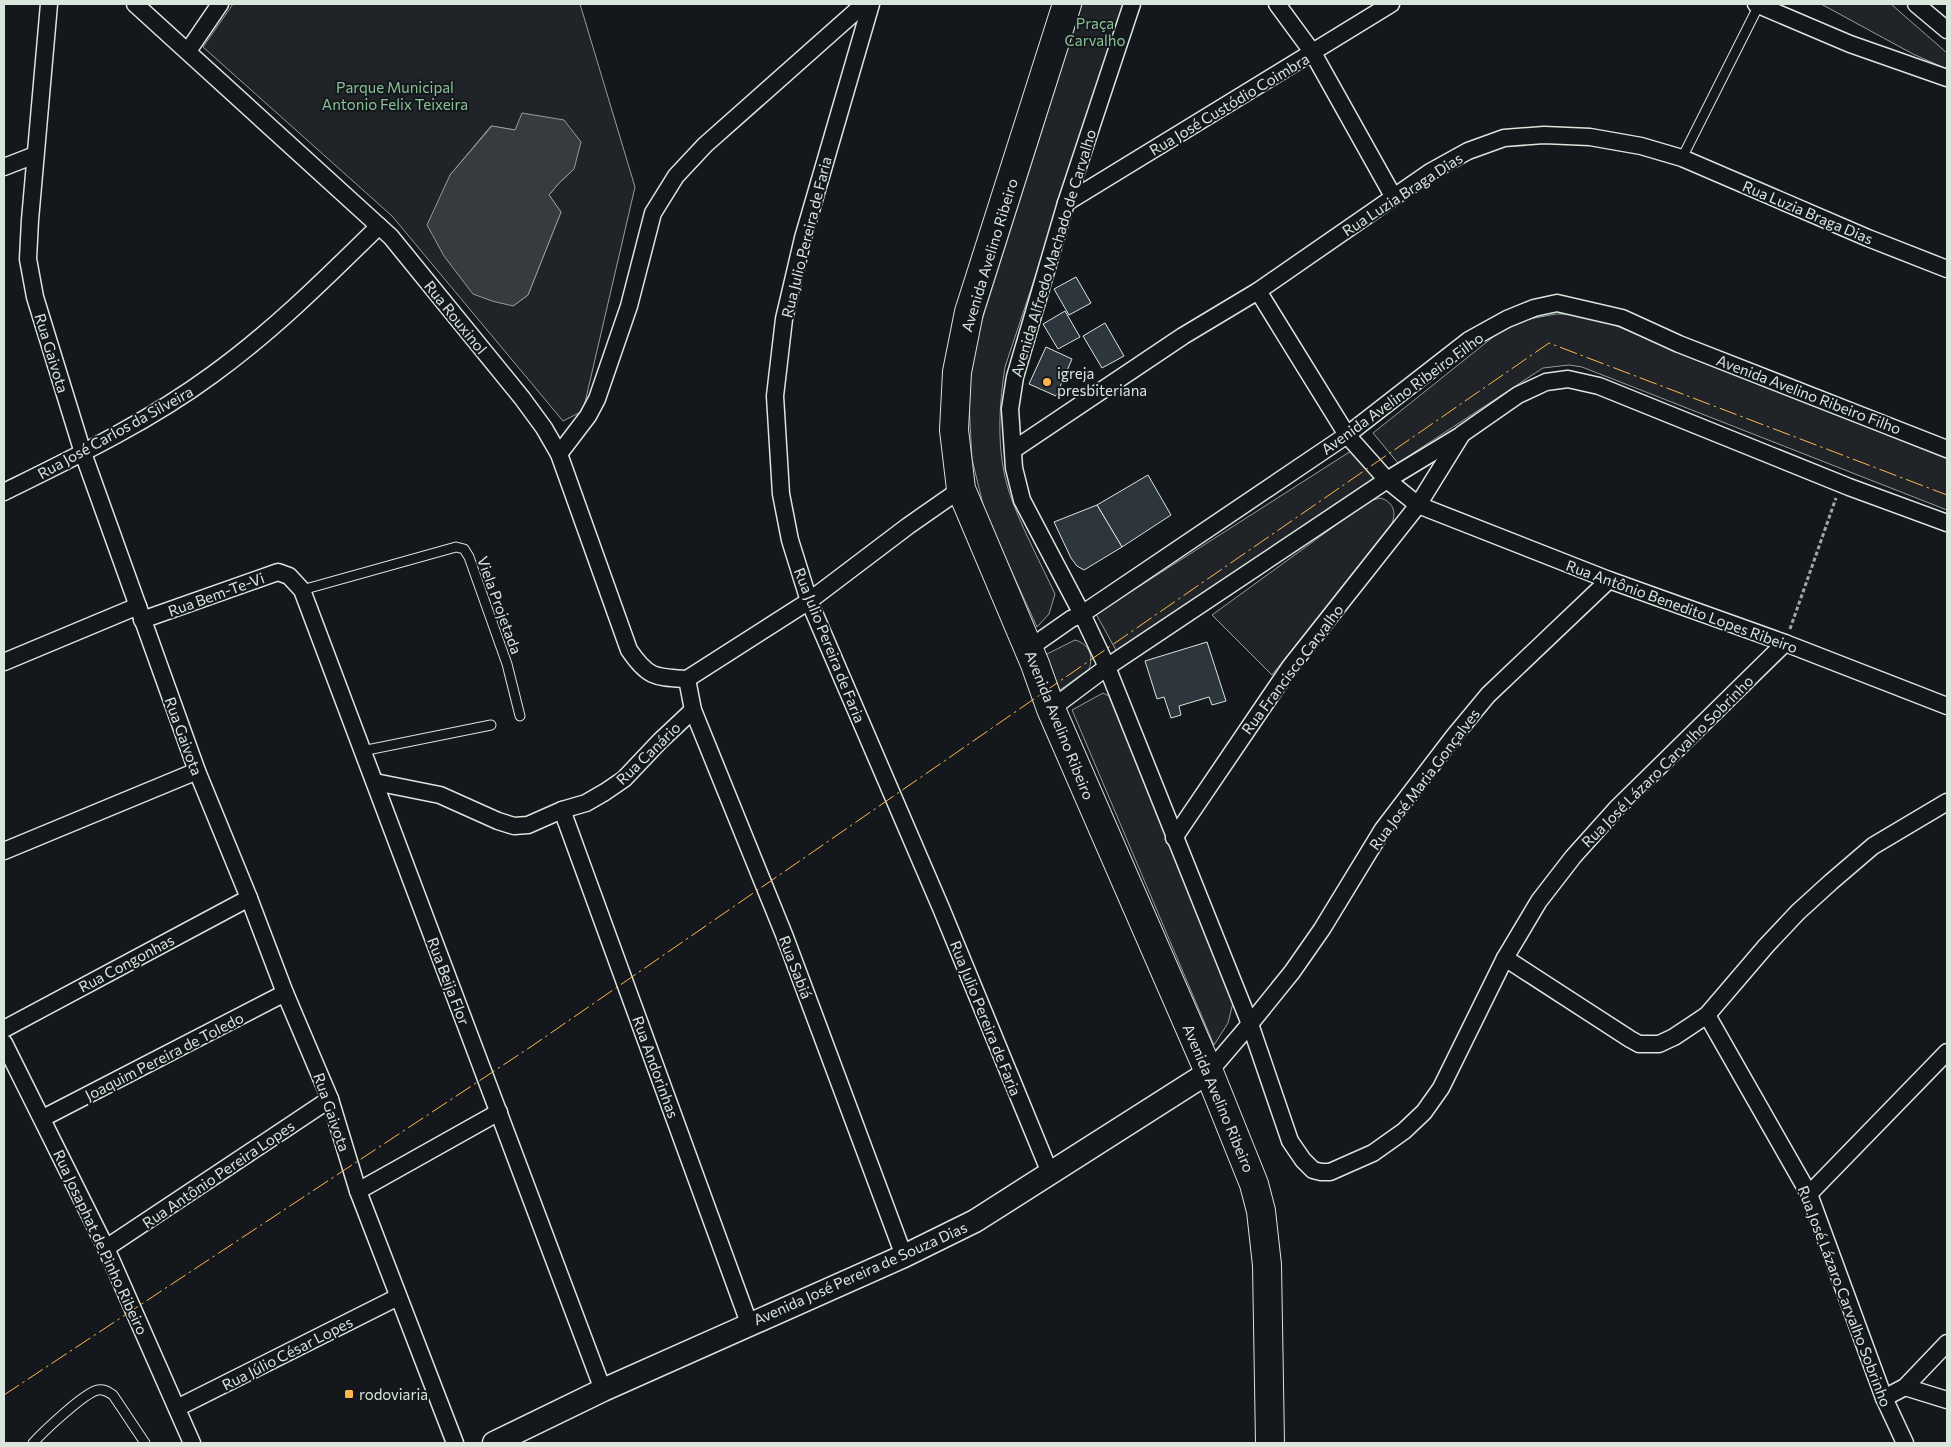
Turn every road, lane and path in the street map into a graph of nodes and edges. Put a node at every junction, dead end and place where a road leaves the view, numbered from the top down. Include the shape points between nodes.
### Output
1 (49, 4) edge
2 (135, 4) edge
3 (220, 4) edge
4 (864, 4) edge
5 (871, 4) edge
6 (1067, 4) edge
7 (1132, 4) edge
8 (1277, 4) edge
9 (1391, 4) edge
10 (1758, 4) edge
11 (1916, 4) edge
12 (1947, 30) edge
13 (188, 50) junction
14 (1313, 53) junction
15 (1947, 78) edge
16 (35, 155) junction
17 (1682, 158) junction
18 (4, 167) edge
19 (1393, 196) junction
20 (1066, 203) junction
21 (379, 226) junction
22 (1947, 269) edge
23 (1258, 291) junction
24 (1462, 434) junction
25 (1347, 436) junction
26 (1947, 448) edge
27 (1013, 450) junction
28 (83, 453) junction
29 (559, 454) junction
30 (1387, 480) junction
31 (1841, 483) junction
32 (960, 489) junction
33 (4, 492) edge
34 (1418, 506) junction
35 (1947, 523) edge
36 (289, 576) joint
37 (1609, 580) junction
38 (302, 590) junction
39 (809, 601) junction
40 (140, 613) junction
41 (1082, 614) junction
42 (1785, 643) junction
43 (1028, 649) junction
44 (4, 662) edge
45 (1107, 667) junction
46 (687, 679) junction
47 (1947, 706) edge
48 (1051, 709) junction
49 (693, 710) junction
50 (520, 716) dead end
51 (491, 725) dead end
52 (362, 751) junction
53 (197, 772) junction
54 (375, 782) junction
55 (1947, 802) edge
56 (562, 810) junction
57 (1174, 838) junction
58 (4, 851) edge
59 (249, 898) junction
60 (1505, 958) junction
61 (285, 993) junction
62 (1707, 1015) junction
63 (1250, 1024) junction
64 (4, 1029) edge
65 (4, 1043) edge
66 (1947, 1052) edge
67 (1209, 1072) junction
68 (330, 1099) junction
69 (499, 1112) junction
70 (43, 1118) junction
71 (1050, 1173) junction
72 (358, 1191) junction
73 (1809, 1194) junction
74 (106, 1248) junction
75 (904, 1256) junction
76 (398, 1297) junction
77 (749, 1323) junction
78 (1947, 1343) edge
79 (1905, 1387) junction
80 (603, 1390) junction
81 (1884, 1398) junction
82 (1947, 1400) edge
83 (176, 1408) junction
84 (33, 1443) edge
85 (145, 1443) edge
86 (192, 1443) edge
87 (455, 1443) edge
88 (494, 1443) edge
89 (1270, 1443) edge
90 (1905, 1443) edge

1 - 16 street, Rua Gaivota
2 - 13 street, Rua Rouxinol
3 - 13 street
4 - 29 street via 705,145 676,176 653,213 629,306 597,399
5 - 39 street, Rua Julio Pereira de Faria via 803,238 784,319 775,396 781,494 790,540
6 - 32 highway, Avenida Avelino Ribeiro via 969,312 958,372 954,430
7 - 20 street, Avenida Alfredo Machado de Carvalho
8 - 14 street
9 - 14 street, Rua José Custódio Coimbra
10 - 15 street via 1850,44
10 - 17 lane
11 - 12 street
13 - 21 street, Rua Rouxinol
14 - 19 street
14 - 20 street, Rua José Custódio Coimbra
16 - 18 street
16 - 28 street, Rua Gaivota via 28,259 35,297
17 - 19 street, Rua Luzia Braga Dias via 1641,146 1590,137 1544,135 1504,138 1468,152
17 - 22 street, Rua Luzia Braga Dias
19 - 23 street, Rua Luzia Braga Dias
20 - 27 street, Avenida Alfredo Machado de Carvalho via 1015,377 1010,409
21 - 28 street, Rua José Carlos da Silveira via 307,296 212,376
21 - 29 street, Rua Rouxinol via 522,398
23 - 25 street, Rua Antônio Benedito Lopes Ribeiro
23 - 27 street, Rua Luzia Braga Dias via 1182,336
24 - 30 street
24 - 31 street via 1518,395 1546,382 1568,379 1598,386
24 - 34 street
25 - 26 street, Avenida Avelino Ribeiro Filho via 1470,340 1507,319 1557,303 1622,318 1679,344
25 - 30 street, Rua Antônio Benedito Lopes Ribeiro
25 - 41 street, Avenida Avelino Ribeiro Filho
27 - 41 street, Avenida Alfredo Machado de Carvalho via 1022,500
28 - 33 street, Rua José Carlos da Silveira
28 - 40 street, Rua Gaivota
29 - 46 street, Rua Rouxinol via 629,650 640,666 656,677
30 - 34 street, Rua Antônio Benedito Lopes Ribeiro
30 - 45 street
31 - 35 street
31 - 42 path
32 - 39 street
32 - 43 highway, Avenida Avelino Ribeiro
34 - 37 street, Rua Antônio Benedito Lopes Ribeiro
34 - 57 street, Rua Francisco Carvalho via 1290,667
36 - 38 street, Rua Beija Flor
36 - 40 street, Rua Bem-Te-Vi via 278,572
37 - 42 street, Rua Antônio Benedito Lopes Ribeiro
37 - 63 street, Rua José Maria Gonçalves via 1488,695 1454,736 1383,829 1292,972
38 - 50 lane, Viela Projetada via 456,547 464,549 470,557 508,664
38 - 52 street, Rua Beija Flor
39 - 46 street
39 - 71 street, Rua Julio Pereira de Faria
40 - 44 street, Rua Bem-Te-Vi
40 - 53 street, Rua Gaivota
41 - 43 street
41 - 45 street, Avenida Alfredo Machado de Carvalho
42 - 47 street, Rua Antônio Benedito Lopes Ribeiro
42 - 60 street, Rua José Lázaro Carvalho Sobrinho via 1616,809 1573,857 1539,901
43 - 48 highway, Avenida Avelino Ribeiro
45 - 48 street
45 - 57 street, Avenida Alfredo Machado de Carvalho
46 - 49 street, Rua Sabiá
48 - 67 highway, Avenida Avelino Ribeiro
49 - 56 street, Rua Canário via 624,779 586,803
49 - 75 street, Rua Sabiá via 785,937
51 - 52 lane
52 - 54 street, Rua Beija Flor
53 - 58 street
53 - 59 street, Rua Gaivota
54 - 56 street, Rua Canário via 440,795 514,826 528,825
54 - 69 street, Rua Beija Flor
55 - 62 street via 1873,846 1830,882 1766,946
56 - 77 street, Rua Andorinhas
57 - 63 street, Avenida Alfredo Machado de Carvalho
59 - 61 street, Rua Gaivota
59 - 64 street, Rua Congonhas
60 - 62 street via 1639,1044 1659,1044
60 - 63 street, Rua José Lázaro Carvalho Sobrinho via 1448,1074 1424,1112 1373,1153 1330,1172 1313,1170 1290,1141
61 - 68 street, Rua Gaivota
61 - 70 street, Joaquim Pereira de Toledo
62 - 73 street, Rua José Lázaro Carvalho Sobrinho
63 - 67 street
65 - 70 street, Rua Josaphat de Pinho Ribeiro
66 - 73 street
67 - 71 street, Avenida José Pereira de Souza Dias
67 - 89 highway, Avenida Avelino Ribeiro via 1254,1184 1261,1210 1267,1265
68 - 72 street, Rua Gaivota
68 - 74 street, Rua Antônio Pereira Lopes
69 - 72 street
69 - 80 street, Rua Beija Flor
70 - 74 street, Rua Josaphat de Pinho Ribeiro
71 - 75 street, Avenida José Pereira de Souza Dias via 975,1221
72 - 76 street, Rua Gaivota
73 - 81 street, Rua José Lázaro Carvalho Sobrinho
74 - 83 street, Rua Josaphat de Pinho Ribeiro
75 - 77 street, Avenida José Pereira de Souza Dias
76 - 83 street, Rua Júlio César Lopes
76 - 87 street, Rua Gaivota
77 - 80 street, Avenida José Pereira de Souza Dias
78 - 79 street
79 - 81 street
79 - 82 street
80 - 88 street, Avenida José Pereira de Souza Dias
81 - 90 street, Rua José Lázaro Carvalho Sobrinho
83 - 86 street, Rua Josaphat de Pinho Ribeiro
84 - 85 lane via 91,1393 106,1390

